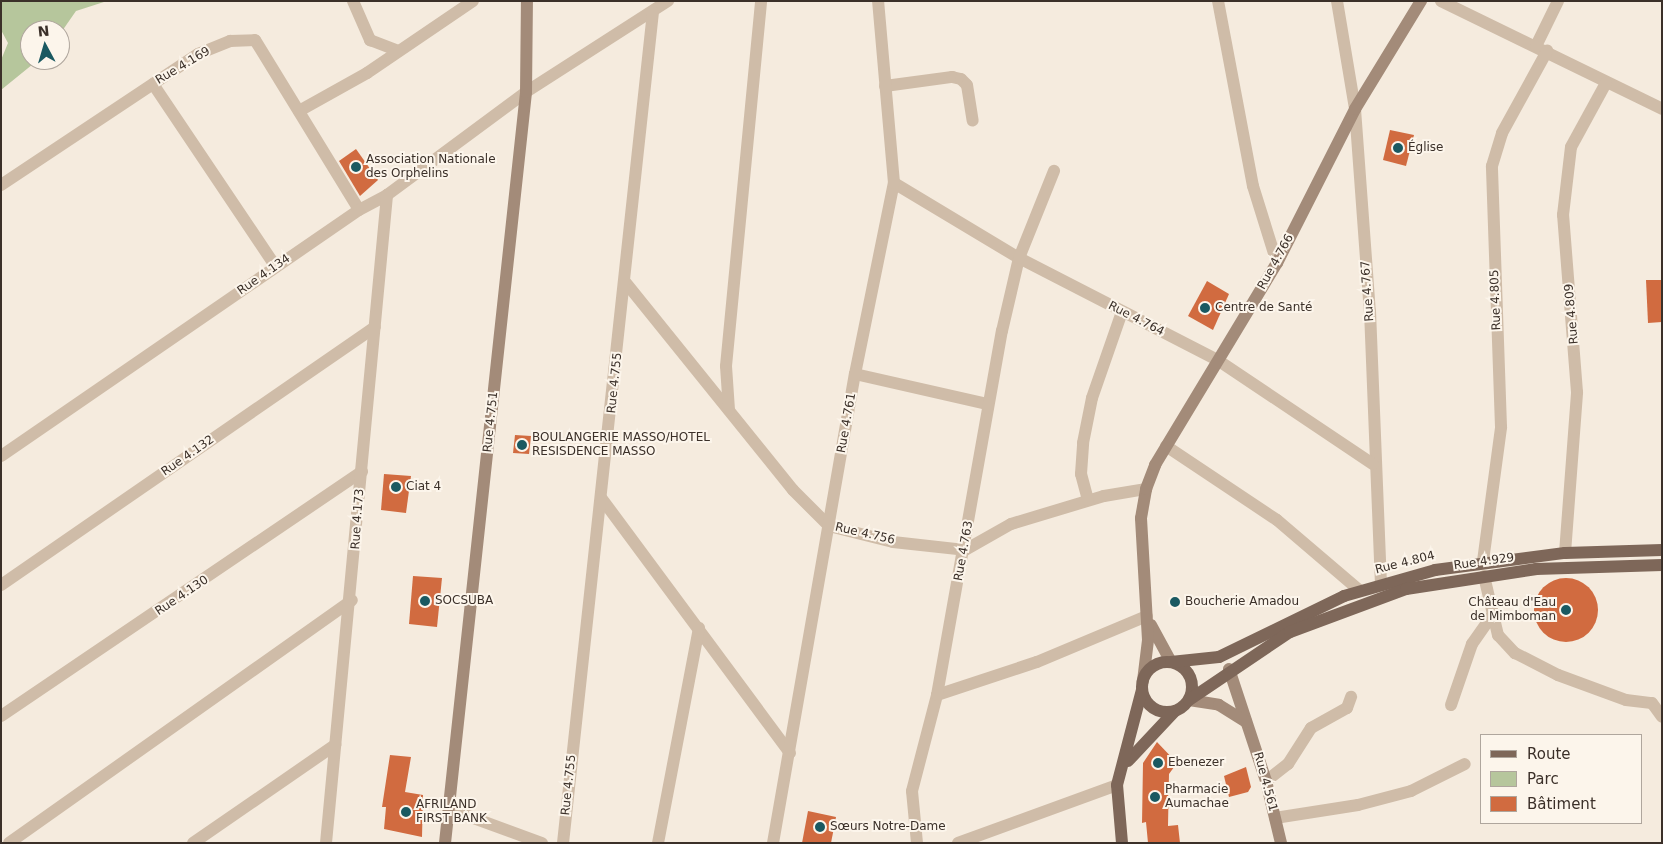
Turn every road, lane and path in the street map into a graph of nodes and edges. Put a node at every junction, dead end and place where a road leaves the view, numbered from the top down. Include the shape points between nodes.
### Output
1 (353, 1) edge
2 (474, 1) edge
3 (527, 1) edge
4 (668, 1) edge
5 (761, 1) edge
6 (878, 1) edge
7 (1218, 1) edge
8 (1337, 1) edge
9 (1421, 1) edge
10 (1441, 1) edge
11 (1558, 1) edge
12 (653, 12) junction
13 (1542, 48) junction
14 (398, 51) junction
15 (1606, 83) junction
16 (153, 84) junction
17 (885, 86) junction
18 (526, 92) junction
19 (1355, 109) junction
20 (1662, 109) edge
21 (299, 111) junction
22 (973, 121) dead end
23 (1054, 171) dead end
24 (894, 183) junction
25 (1, 185) edge
26 (387, 194) junction
27 (359, 210) junction
28 (1019, 258) junction
29 (1277, 263) junction
30 (276, 267) junction
31 (626, 283) junction
32 (1122, 312) junction
33 (375, 326) junction
34 (1220, 362) junction
35 (855, 374) junction
36 (987, 404) junction
37 (729, 410) junction
38 (1166, 446) junction
39 (1, 456) edge
40 (1374, 464) junction
41 (362, 472) junction
42 (1146, 489) junction
43 (602, 499) junction
44 (1088, 500) junction
45 (829, 526) junction
46 (965, 550) junction
47 (1662, 550) edge
48 (1565, 553) junction
49 (1483, 561) junction
50 (1662, 565) edge
51 (1484, 576) junction
52 (1381, 583) junction
53 (1, 584) edge
54 (1359, 590) junction
55 (352, 600) junction
56 (1492, 615) junction
57 (1147, 616) junction
58 (699, 628) junction
59 (1171, 662) junction
60 (1229, 669) junction
61 (1143, 685) junction
62 (937, 695) junction
63 (1351, 697) dead end
64 (1190, 700) junction
65 (1657, 701) edge
66 (1451, 705) dead end
67 (1174, 712) junction
68 (1, 716) edge
69 (1662, 717) edge
70 (1246, 722) junction
71 (335, 745) junction
72 (790, 753) junction
73 (1126, 762) junction
74 (1465, 764) dead end
75 (1266, 780) junction
76 (1117, 785) junction
77 (448, 809) junction
78 (1275, 818) junction
79 (9, 843) edge
80 (193, 843) edge
81 (326, 843) edge
82 (445, 843) edge
83 (542, 843) edge
84 (563, 843) edge
85 (658, 843) edge
86 (773, 843) edge
87 (917, 843) edge
88 (958, 843) edge
89 (1122, 843) edge
90 (1281, 843) edge

1 - 14 street via 370,40
2 - 14 street
3 - 18 main road, Rue 4.751
4 - 12 street, Rue 4.134
5 - 37 street via 726,366
6 - 17 street, Rue 4.761
7 - 29 street via 1253,186
8 - 19 street, Rue 4.767
9 - 19 main road, Rue 4.766
10 - 13 street
11 - 13 street, Rue 4.805
12 - 18 street, Rue 4.134
12 - 31 street, Rue 4.755
13 - 15 street
13 - 49 street, Rue 4.805 via 1502,133 1492,166 1501,427
14 - 21 street
15 - 20 street
15 - 48 street, Rue 4.809 via 1571,146 1563,215 1577,392
16 - 21 street, Rue 4.169 via 198,54 230,42 255,40
16 - 25 street, Rue 4.169
16 - 30 street
17 - 22 street via 952,77 962,79 967,85
17 - 24 street, Rue 4.761
18 - 26 street, Rue 4.134
18 - 77 main road, Rue 4.751
19 - 29 main road, Rue 4.766
19 - 40 street, Rue 4.767 via 1370,311
21 - 27 street, Rue 4.169
23 - 28 street, Rue 4.763
24 - 28 street, Rue 4.764
24 - 35 street, Rue 4.761
26 - 27 street, Rue 4.134
26 - 33 street, Rue 4.173
27 - 30 street, Rue 4.134
28 - 32 street, Rue 4.764
28 - 36 street, Rue 4.763
29 - 34 main road, Rue 4.766
30 - 39 street, Rue 4.134
31 - 37 street, Rue 4.756
31 - 43 street, Rue 4.755
32 - 34 street, Rue 4.764
32 - 44 street via 1092,398 1083,443 1081,474
33 - 41 street, Rue 4.173
33 - 53 street, Rue 4.132
34 - 38 main road, Rue 4.766
34 - 40 street, Rue 4.764
35 - 36 street
35 - 45 street, Rue 4.761
36 - 46 street, Rue 4.763
37 - 45 street, Rue 4.756 via 793,490
38 - 42 main road, Rue 4.766
38 - 54 street via 1277,520
40 - 52 street, Rue 4.767
41 - 55 street, Rue 4.173
41 - 68 street, Rue 4.130
42 - 44 street
42 - 57 main road, Rue 4.766 via 1140,545
43 - 58 street
43 - 84 street, Rue 4.755
44 - 46 street via 1011,524
45 - 46 street, Rue 4.756 via 893,542
45 - 72 street, Rue 4.761
46 - 62 street, Rue 4.763
47 - 48 main road, Rue 4.804
48 - 49 main road, Rue 4.804
49 - 52 main road, Rue 4.804
50 - 51 main road, Rue 4.929 via 1536,569
51 - 56 street
51 - 60 main road, Rue 4.929 via 1370,600 1290,632
52 - 54 main road, Rue 4.804
54 - 59 main road, Rue 4.804 via 1219,657
55 - 71 street, Rue 4.173
55 - 79 street
56 - 65 street via 1498,634 1516,653 1558,675 1626,700
56 - 66 street via 1472,644
57 - 59 main road, Rue 4.766
57 - 61 main road, Rue 4.766
57 - 62 street via 1037,662
58 - 72 street
58 - 85 street
59 - 61 main road via 1150,668
59 - 64 main road via 1190,676
60 - 64 main road, Rue 4.929
60 - 70 main road, Rue 4.561
61 - 67 main road via 1153,708
61 - 73 main road
62 - 87 street, Rue 4.763 via 912,791
63 - 75 street via 1347,708 1311,728 1288,764
64 - 67 main road
64 - 70 main road via 1219,705
65 - 69 street
67 - 73 main road
70 - 75 main road, Rue 4.561
71 - 80 street
71 - 81 street, Rue 4.173
72 - 86 street, Rue 4.761
73 - 76 main road
74 - 78 street via 1411,791 1358,805
75 - 78 main road, Rue 4.561
76 - 88 street
76 - 89 main road
77 - 82 main road, Rue 4.751
77 - 83 street
78 - 90 main road, Rue 4.561

